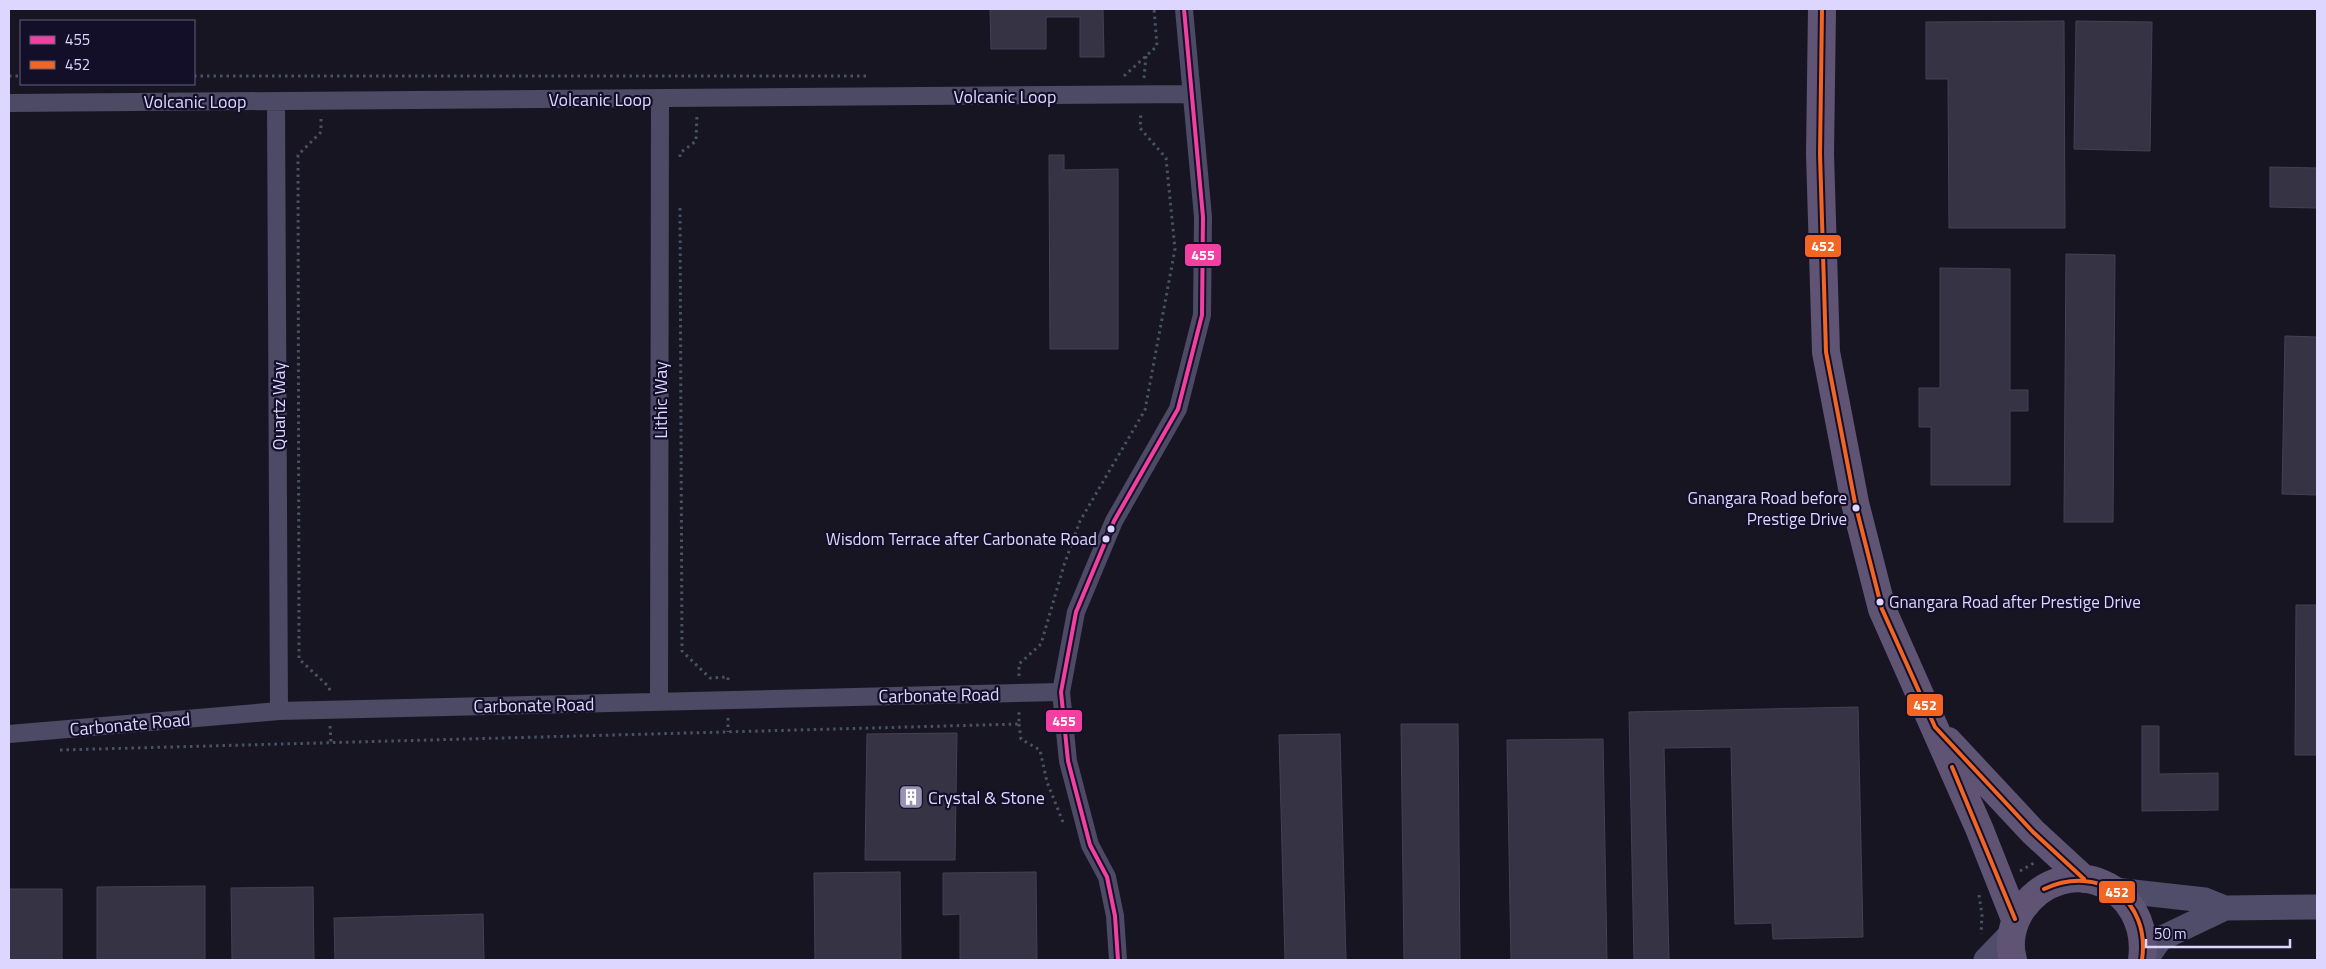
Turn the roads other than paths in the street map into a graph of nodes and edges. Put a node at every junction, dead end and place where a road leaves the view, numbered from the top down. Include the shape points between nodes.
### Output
1 (1184, 9) edge
2 (1822, 9) edge
3 (1191, 94) junction
4 (660, 98) junction
5 (276, 101) junction
6 (9, 103) edge
7 (1061, 692) junction
8 (659, 702) junction
9 (280, 711) junction
10 (1935, 727) junction
11 (9, 734) edge
12 (2084, 879) junction
13 (2115, 890) junction
14 (2317, 907) edge
15 (2225, 908) junction
16 (2014, 925) junction
17 (1118, 960) edge
18 (1986, 960) edge
19 (2013, 960) edge
20 (2144, 960) edge

1 - 3 street
2 - 10 main road via 1820,154 1826,352 1855,503 1882,609
3 - 4 street, Volcanic Loop
3 - 7 street via 1203,217 1202,314 1178,409 1114,521 1076,612
4 - 5 street, Volcanic Loop
4 - 8 street, Lithic Way
5 - 6 street, Volcanic Loop
5 - 9 street, Quartz Way
7 - 8 street, Carbonate Road
7 - 17 street via 1068,761 1090,845 1107,877 1115,916
8 - 9 street, Carbonate Road
9 - 11 street, Carbonate Road
10 - 12 main road via 2033,832
10 - 16 main road via 1979,828
12 - 13 main road via 2100,882
12 - 16 main road via 2056,882 2032,896
13 - 15 street via 2205,900
13 - 20 main road via 2130,904 2140,923
14 - 15 street
15 - 20 street via 2160,939
16 - 18 street
16 - 19 main road via 2010,948

